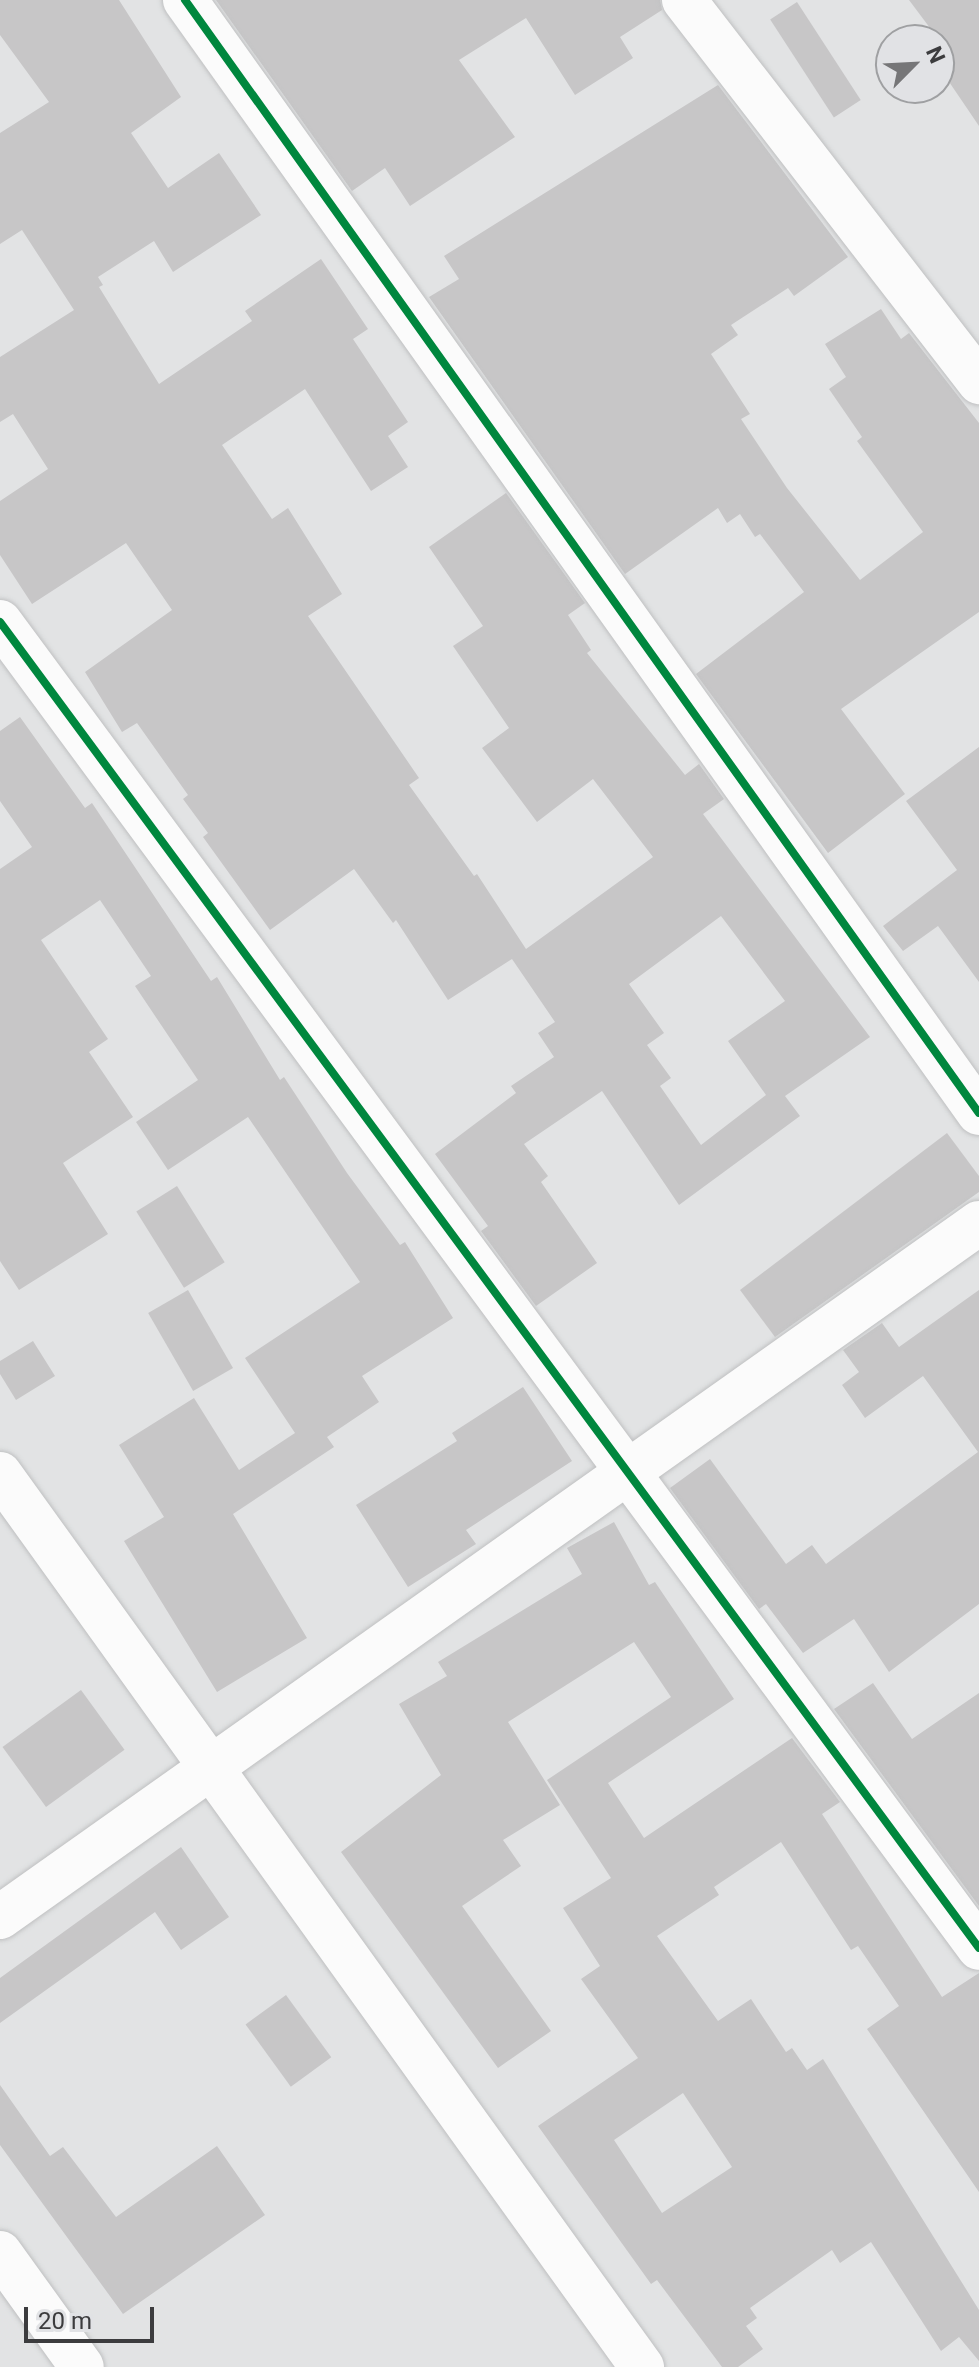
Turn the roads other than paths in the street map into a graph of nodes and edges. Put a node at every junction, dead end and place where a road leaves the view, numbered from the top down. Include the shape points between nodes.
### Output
1 (185, 0) edge
2 (684, 0) edge
3 (979, 382) edge
4 (0, 622) edge
5 (979, 1113) edge
6 (979, 1223) edge
7 (628, 1467) junction
8 (0, 1474) edge
9 (211, 1767) junction
10 (0, 1917) edge
11 (979, 1948) edge
12 (0, 2253) edge
13 (82, 2367) edge
14 (642, 2367) edge

1 - 5 street
2 - 3 street
4 - 7 street
6 - 7 street
7 - 9 street
7 - 11 street
8 - 9 street
9 - 10 street
9 - 14 street
12 - 13 street

